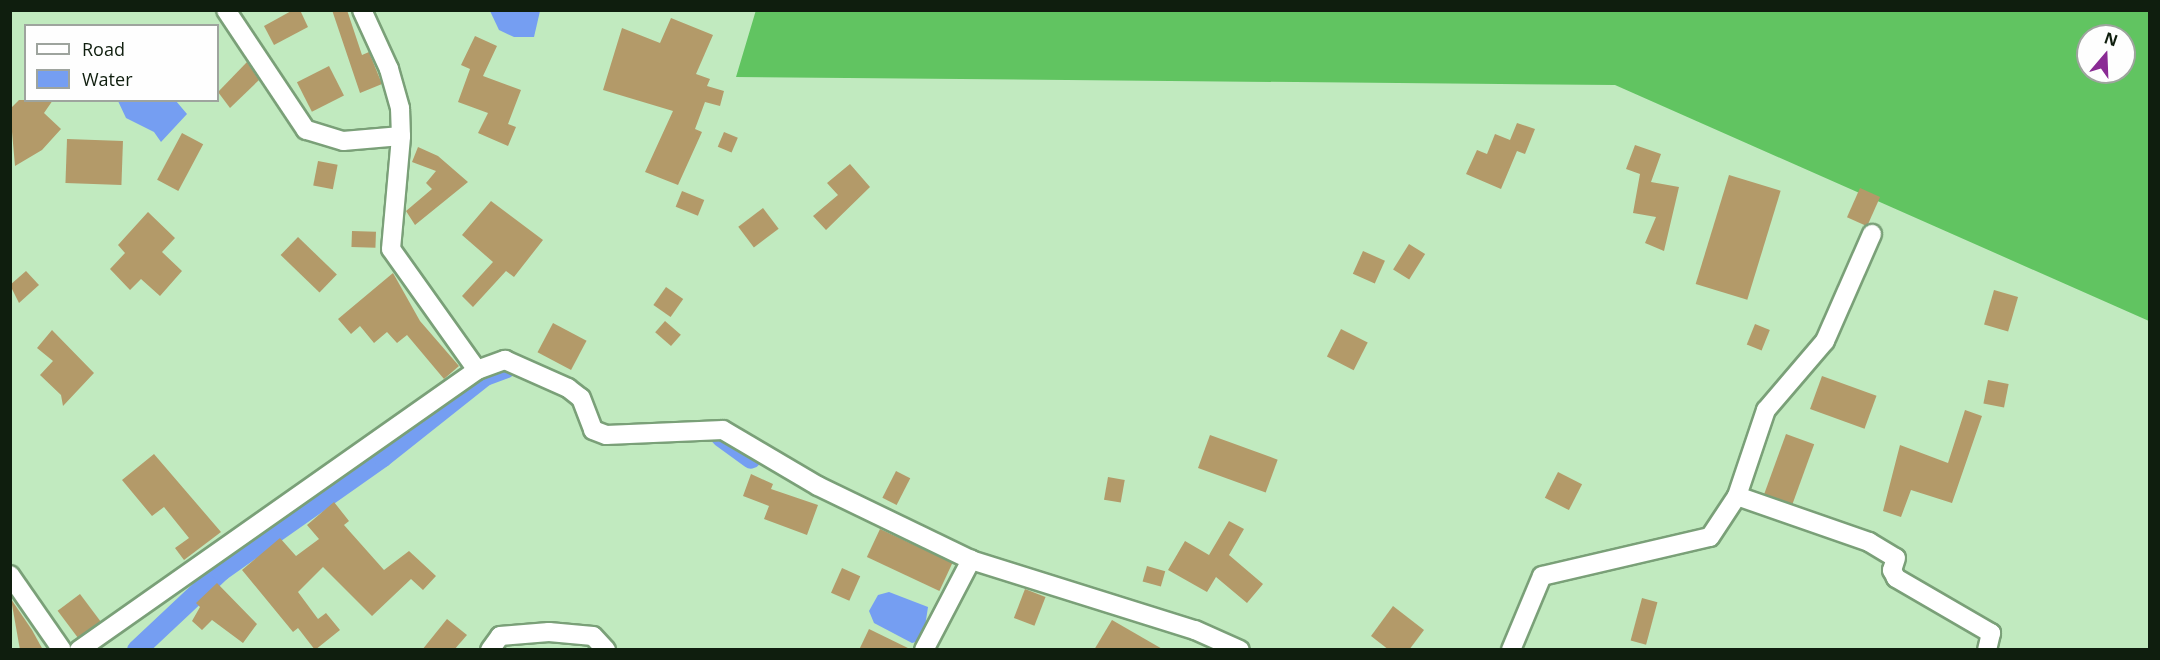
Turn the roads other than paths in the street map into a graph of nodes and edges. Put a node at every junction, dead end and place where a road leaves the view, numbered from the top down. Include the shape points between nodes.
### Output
1 (226, 10) edge
2 (362, 10) edge
3 (401, 136) junction
4 (1872, 234) dead end
5 (477, 370) junction
6 (1737, 496) junction
7 (971, 560) junction
8 (10, 575) edge
9 (62, 650) edge
10 (79, 650) edge
11 (490, 650) edge
12 (606, 650) edge
13 (924, 650) edge
14 (1240, 650) edge
15 (1511, 650) edge
16 (1987, 650) edge

1 - 3 street via 306,130 343,141
2 - 3 street via 389,69 400,108
3 - 5 street via 391,249
4 - 6 street via 1825,341 1766,410
5 - 7 street via 505,360 568,388 581,398 593,430 606,435 723,430 818,486
5 - 10 street
6 - 15 street via 1710,537 1702,541 1542,576
6 - 16 street via 1869,542 1896,558 1892,570 1896,578 1991,633
7 - 13 street
7 - 14 street via 1195,630
8 - 9 street
11 - 12 street via 500,636 549,632 593,636

